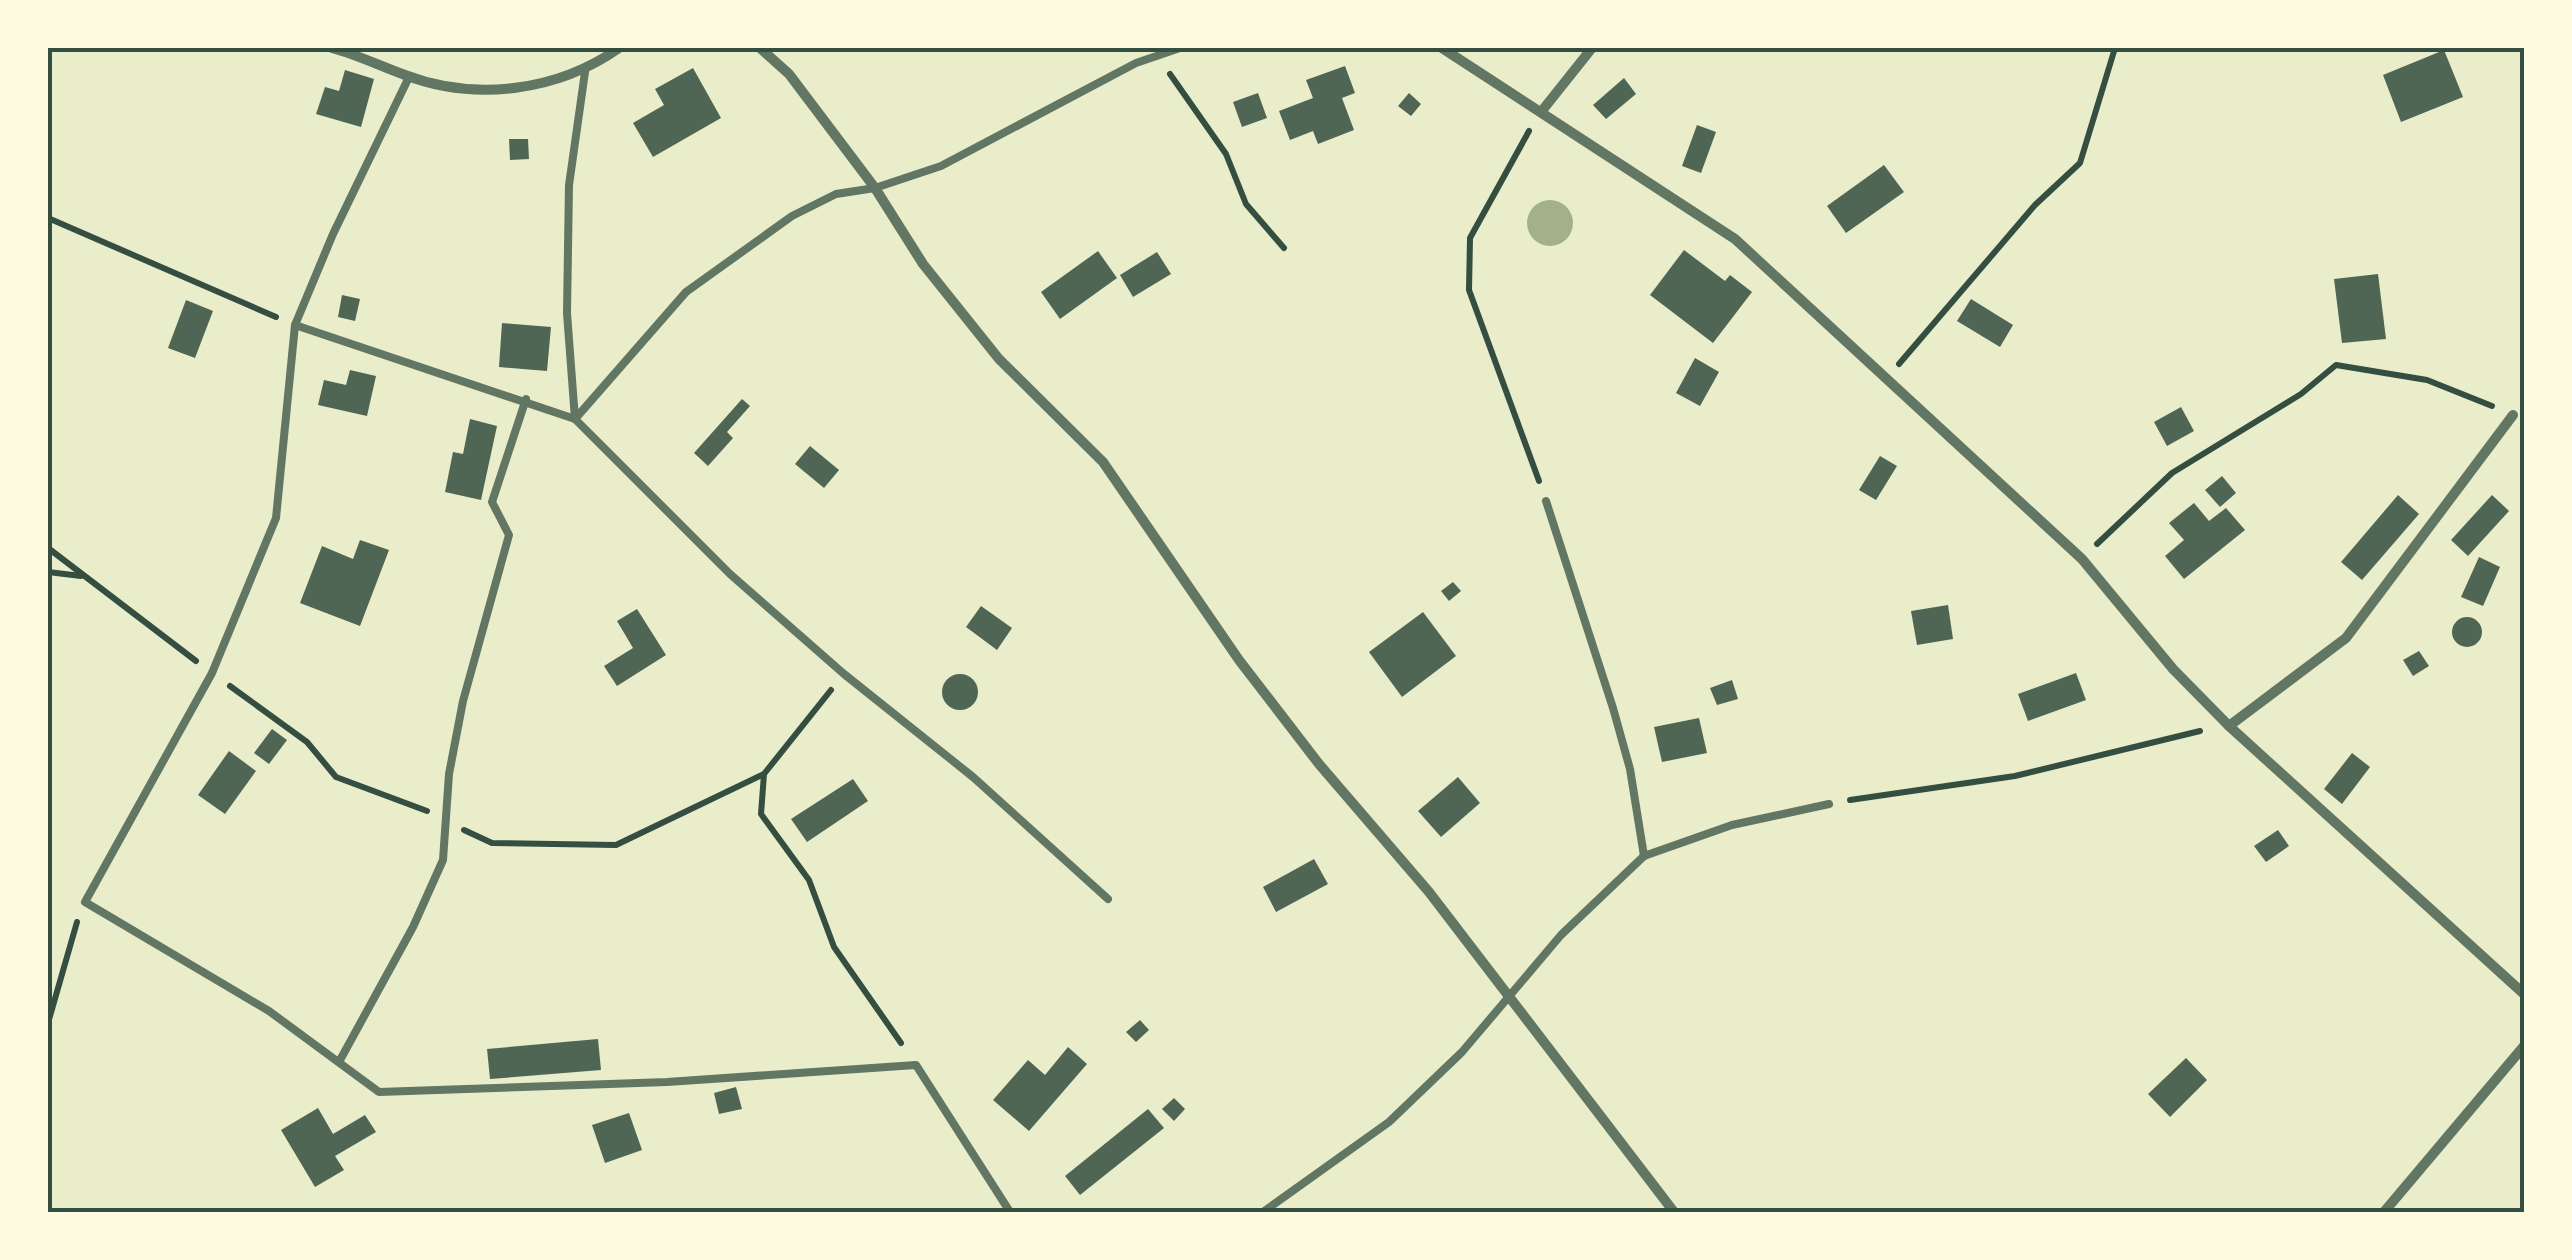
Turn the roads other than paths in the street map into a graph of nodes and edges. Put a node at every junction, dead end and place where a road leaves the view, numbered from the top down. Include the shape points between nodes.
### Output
1 (332, 48) edge
2 (619, 48) edge
3 (760, 48) edge
4 (1180, 48) edge
5 (1442, 48) edge
6 (1592, 48) edge
7 (585, 72) junction
8 (409, 77) junction
9 (1541, 112) junction
10 (876, 188) junction
11 (295, 325) junction
12 (526, 399) junction
13 (2513, 414) road end
14 (575, 419) junction
15 (1546, 500) road end
16 (2229, 726) junction
17 (1829, 804) road end
18 (1644, 856) junction
19 (1108, 899) dead end
20 (2524, 994) edge
21 (1510, 996) junction
22 (2524, 1046) edge
23 (339, 1062) junction
24 (1010, 1212) edge
25 (1263, 1212) edge
26 (1674, 1212) edge
27 (2384, 1212) edge

1 - 8 street
2 - 7 street
3 - 10 street via 789,74
4 - 10 lane via 940,166
5 - 9 street
6 - 9 street
7 - 8 street via 500,92
7 - 14 lane via 569,184 567,313
8 - 11 lane
9 - 16 street via 1735,239 2082,559
10 - 14 lane via 836,194 792,216 686,292
10 - 21 street via 924,264 999,359 1103,462 1239,660
11 - 12 lane
11 - 23 lane via 276,518 212,673 85,902 270,1012
12 - 14 lane
12 - 23 lane via 492,502 510,534 464,701 442,860
13 - 16 street via 2346,638
14 - 19 lane via 730,574
15 - 18 lane via 1630,769
16 - 20 street
17 - 18 lane via 1732,825
18 - 21 lane
21 - 25 lane via 1390,1122
21 - 26 street
22 - 27 street
23 - 24 lane via 379,1092 916,1065

